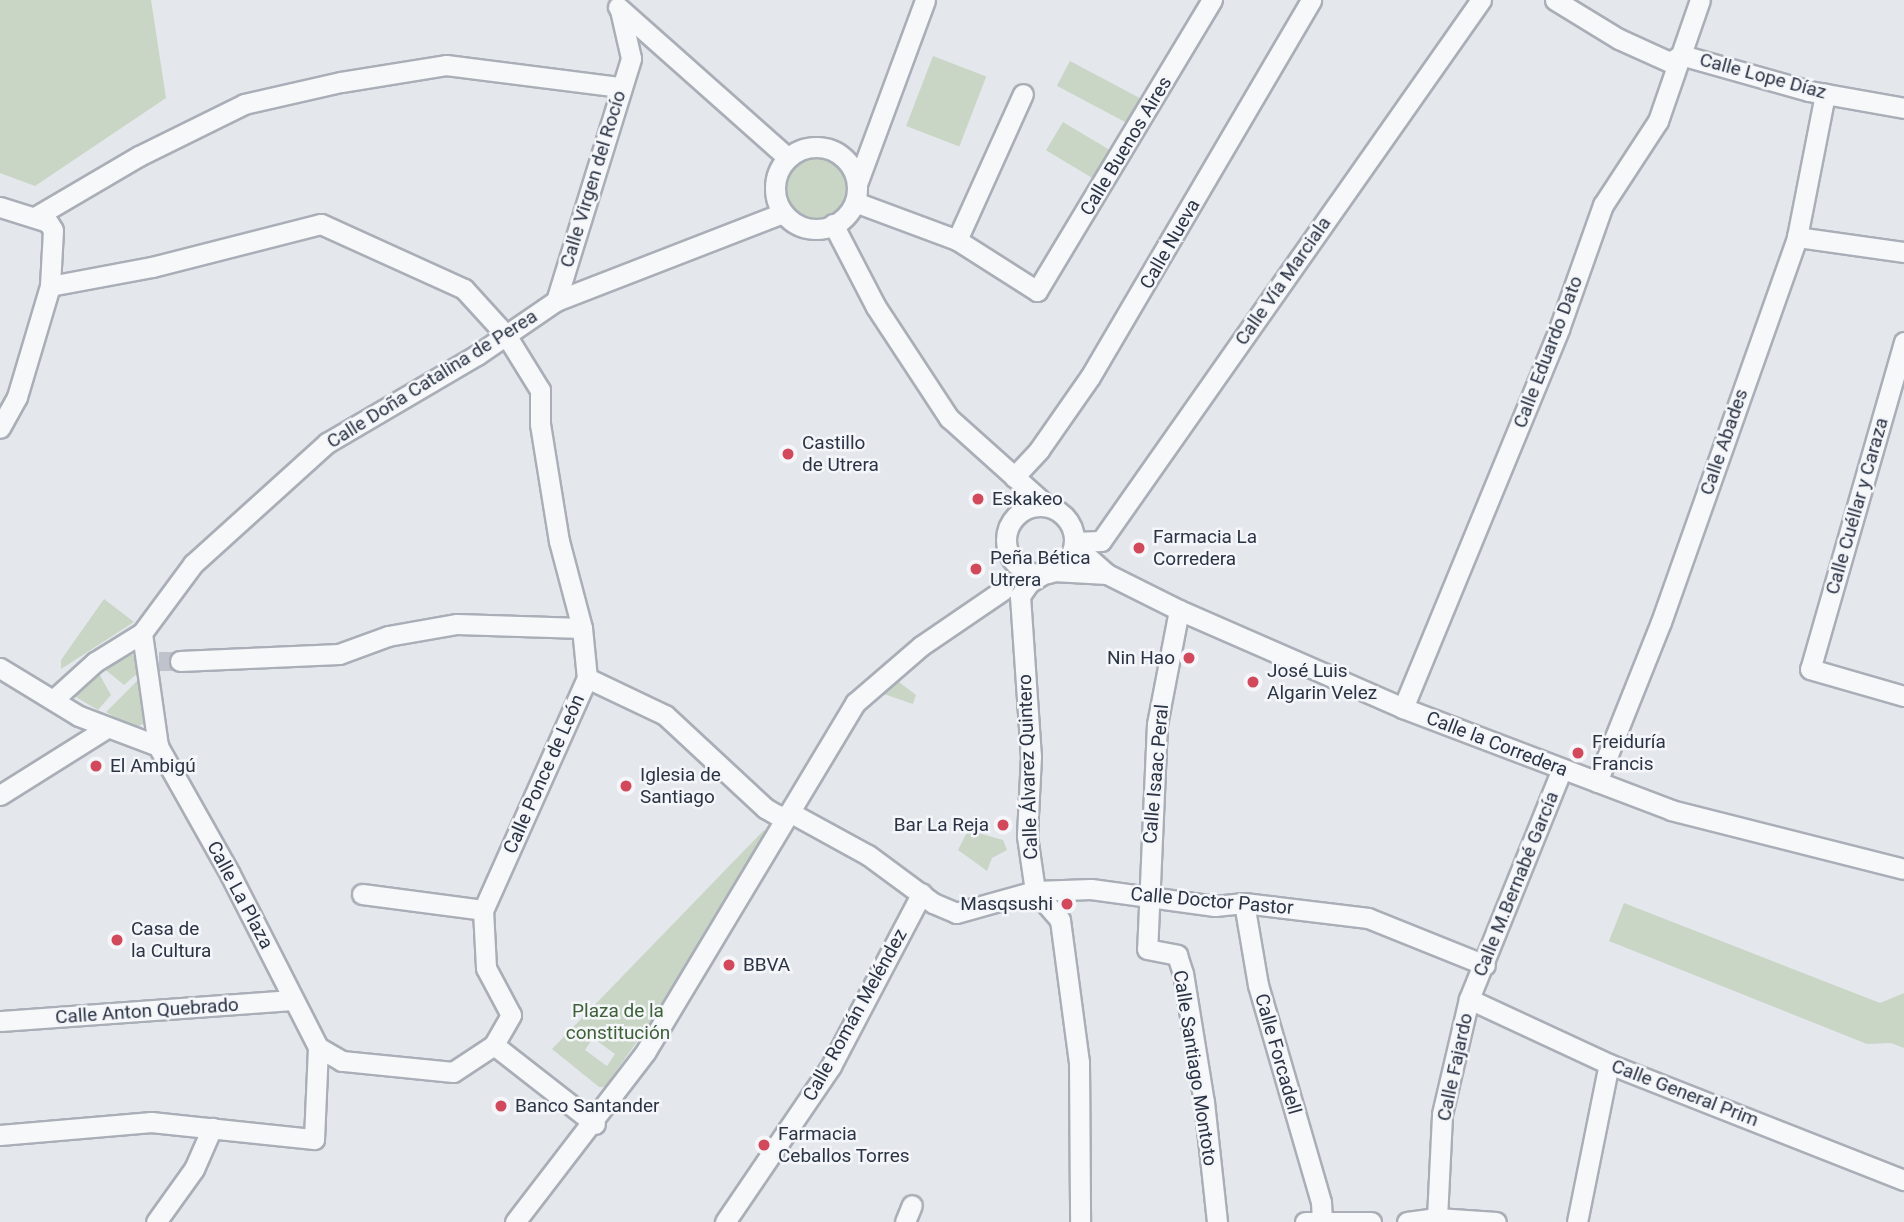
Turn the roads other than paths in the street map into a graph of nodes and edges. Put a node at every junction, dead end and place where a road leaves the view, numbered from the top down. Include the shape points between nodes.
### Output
1 (925, 0) edge
2 (1212, 0) edge
3 (1311, 0) edge
4 (1480, 0) edge
5 (1555, 0) edge
6 (1699, 0) edge
7 (620, 3) edge
8 (1681, 55) junction
9 (621, 87) junction
10 (1023, 94) dead end
11 (1825, 94) junction
12 (1904, 108) edge
13 (871, 138) junction
14 (788, 157) junction
15 (845, 158) junction
16 (856, 193) junction
17 (0, 206) edge
18 (783, 213) junction
19 (35, 217) junction
20 (833, 224) junction
21 (1797, 237) junction
22 (957, 240) junction
23 (1904, 252) edge
24 (50, 286) junction
25 (556, 300) junction
26 (506, 335) junction
27 (1904, 342) edge
28 (0, 428) edge
29 (1014, 477) junction
30 (1047, 506) junction
31 (1016, 516) junction
32 (1074, 543) junction
33 (1015, 563) junction
34 (1049, 572) junction
35 (1107, 574) junction
36 (1012, 593) junction
37 (1179, 610) junction
38 (582, 628) junction
39 (142, 633) junction
40 (180, 661) tunnel mouth
41 (0, 668) edge
42 (587, 678) junction
43 (1904, 696) edge
44 (53, 700) junction
45 (1403, 708) junction
46 (107, 728) junction
47 (158, 746) junction
48 (1562, 769) junction
49 (1597, 782) junction
50 (0, 795) edge
51 (793, 814) junction
52 (1904, 869) edge
53 (1035, 891) junction
54 (922, 893) junction
55 (362, 894) dead end
56 (1152, 897) junction
57 (1244, 903) junction
58 (483, 910) junction
59 (1485, 965) junction
60 (1469, 999) junction
61 (293, 1000) junction
62 (0, 1021) edge
63 (494, 1045) junction
64 (317, 1047) junction
65 (1609, 1064) junction
66 (595, 1124) junction
67 (212, 1128) junction
68 (0, 1135) edge
69 (1904, 1180) edge
70 (1322, 1215) edge
71 (1437, 1219) junction
72 (156, 1222) edge
73 (515, 1222) edge
74 (725, 1222) edge
75 (1080, 1222) edge
76 (1217, 1222) edge
77 (1305, 1222) edge
78 (1371, 1222) edge
79 (1407, 1222) edge
80 (1496, 1222) edge
81 (1577, 1222) edge

1 - 13 street
2 - 22 street, Calle Buenos Aires via 1037,291
3 - 29 street, Calle Nueva via 1090,377 1039,450
4 - 32 street, Calle Vía Marciala via 1101,541
5 - 8 street, Calle Lope Díaz via 1619,39 1670,62
6 - 8 street, Calle Eduardo Dato
7 - 9 street, Calle Virgen del Rocío via 631,58
7 - 14 street
8 - 11 street, Calle Lope Díaz
8 - 45 street, Calle Eduardo Dato via 1658,121 1603,205 1559,330
9 - 19 street via 446,65 244,104 139,156
9 - 25 street, Calle Virgen del Rocío
10 - 22 street
11 - 12 street, Calle Lope Díaz
11 - 21 street, Calle Abades
13 - 15 street
13 - 16 street
14 - 15 street via 817,148
14 - 18 street via 776,182
15 - 16 street
16 - 20 street
16 - 22 street
17 - 19 street
18 - 20 street via 805,227
18 - 25 street, Calle Doña Catalina de Perea
19 - 24 street via 53,230
20 - 29 street via 876,307 925,386 975,445
21 - 23 street
21 - 49 street, Calle Abades via 1661,622
24 - 26 street, Calle Ponce de León via 152,267 321,224 464,289
24 - 28 street via 18,397
25 - 26 street, Calle Doña Catalina de Perea
26 - 38 street, Calle Ponce de León via 540,390 540,424 559,541
26 - 39 street, Calle Doña Catalina de Perea via 327,443 193,564
27 - 43 street, Calle Cuéllar y Caraza via 1810,669
29 - 30 street
29 - 31 street
30 - 31 street via 1030,507
30 - 32 street via 1068,520
31 - 33 street via 1006,539
32 - 34 street via 1067,561
32 - 35 street, Calle la Corredera
33 - 34 street via 1031,572
33 - 36 street
34 - 35 street, Calle la Corredera
34 - 36 street
35 - 37 street, Calle la Corredera
36 - 51 street via 921,646 855,704
36 - 53 street, Calle Álvarez Quintero via 1031,756 1027,836
37 - 45 street, Calle la Corredera
37 - 56 street, Calle Isaac Peral via 1157,724 1149,856
38 - 40 street via 457,624 388,636 338,654
38 - 42 street, Calle Ponce de León
39 - 44 street via 95,662
39 - 47 street via 154,661
41 - 44 street
42 - 51 street, Calle Doctor Pastor via 665,715 765,808 779,816
42 - 58 street, Calle Ponce de León
44 - 46 street
45 - 48 street, Calle la Corredera
46 - 47 street
46 - 50 street
47 - 61 street, Calle La Plaza
48 - 49 street, Calle la Corredera
48 - 59 street, Calle M.Bernabé García
49 - 52 street, Calle la Corredera via 1671,810
51 - 54 street, Calle Doctor Pastor via 868,855
51 - 66 street via 646,1051
53 - 54 street, Calle Doctor Pastor via 956,913
53 - 56 street, Calle Doctor Pastor via 1090,889
53 - 75 street via 1060,920 1062,933 1079,1062
54 - 74 street, Calle Román Meléndez via 831,1066
55 - 58 street
56 - 57 street, Calle Doctor Pastor via 1215,906
56 - 76 street, Calle Santiago Montoto via 1147,949 1177,955 1183,973
57 - 59 street, Calle Doctor Pastor via 1368,918
57 - 70 street, Calle Forcadell via 1258,985
58 - 63 street, Calle Ponce de León via 486,968 511,1015
59 - 60 street, Calle M.Bernabé García
60 - 65 street, Calle General Prim
60 - 71 street, Calle Fajardo via 1442,1114
61 - 62 street, Calle Anton Quebrado
61 - 64 street, Calle La Plaza
63 - 64 street via 453,1072 342,1061
63 - 66 street
64 - 67 street via 314,1139
65 - 69 street, Calle General Prim
65 - 81 street
66 - 73 street
67 - 68 street via 152,1122
67 - 72 street via 194,1169
70 - 77 street
70 - 78 street
71 - 79 street
71 - 80 street

